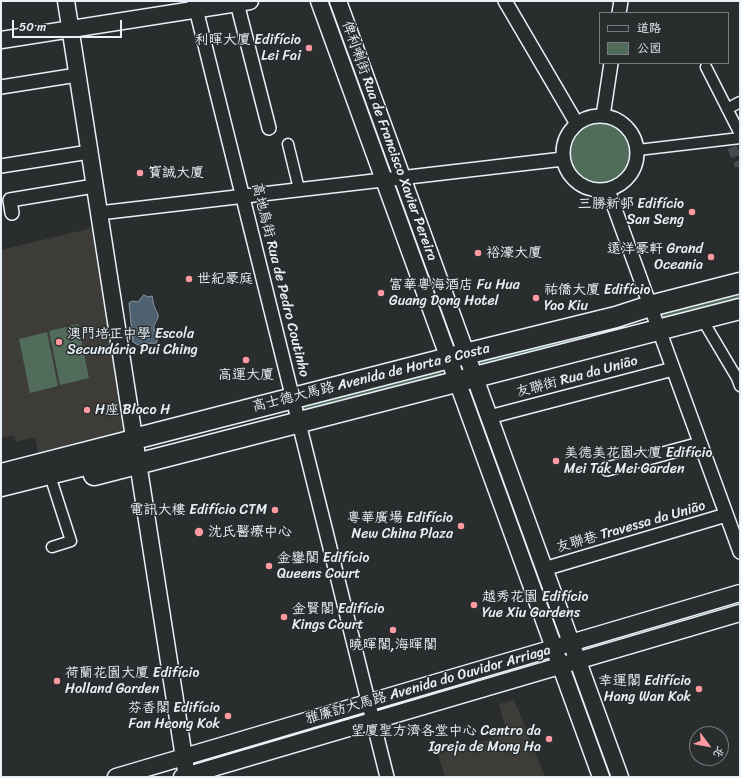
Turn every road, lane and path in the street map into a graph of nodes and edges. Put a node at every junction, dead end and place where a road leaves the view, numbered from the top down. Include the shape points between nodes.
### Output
1 (66, 1) edge
2 (319, 1) edge
3 (338, 1) edge
4 (505, 1) edge
5 (621, 1) edge
6 (244, 2) edge
7 (195, 5) edge
8 (619, 12) edge
9 (70, 29) junction
10 (1, 40) edge
11 (611, 64) edge
12 (706, 67) dead end
13 (77, 75) junction
14 (1, 87) edge
15 (740, 102) edge
16 (727, 109) junction
17 (603, 116) junction
18 (577, 124) junction
19 (268, 128) dead end
20 (740, 134) edge
21 (740, 138) edge
22 (288, 144) dead end
23 (638, 150) junction
24 (89, 152) junction
25 (563, 159) junction
26 (1, 166) edge
27 (402, 178) junction
28 (384, 180) junction
29 (94, 186) junction
30 (299, 189) junction
31 (608, 190) junction
32 (242, 196) junction
33 (12, 213) dead end
34 (99, 213) junction
35 (740, 283) edge
36 (650, 306) junction
37 (740, 309) edge
38 (702, 319) junction
39 (659, 330) junction
40 (457, 356) junction
41 (673, 369) junction
42 (466, 379) junction
43 (740, 386) edge
44 (293, 398) junction
45 (489, 417) junction
46 (299, 422) junction
47 (134, 439) junction
48 (700, 444) junction
49 (138, 464) junction
50 (607, 469) dead end
51 (1, 473) edge
52 (53, 485) junction
53 (1, 486) edge
54 (1, 499) edge
55 (726, 515) junction
56 (52, 547) dead end
57 (740, 552) edge
58 (544, 569) junction
59 (740, 593) edge
60 (740, 613) edge
61 (571, 643) junction
62 (554, 648) junction
63 (578, 660) junction
64 (561, 665) junction
65 (369, 702) junction
66 (373, 721) junction
67 (184, 757) junction
68 (116, 777) edge
69 (185, 777) edge
70 (387, 777) edge
71 (601, 777) edge
72 (620, 777) edge

1 - 9 street
2 - 28 street, 俾利喇街 Rua de Francisco Xavier Pereira
3 - 27 street, 俾利喇街 Rua de Francisco Xavier Pereira
4 - 18 street
5 - 8 street
6 - 7 street
6 - 19 street
7 - 9 street
7 - 32 street, 高地烏街 Rua de Pedro Coutinho
9 - 10 street
9 - 13 street
11 - 17 street
12 - 16 street
13 - 14 street
13 - 24 street
15 - 16 street
16 - 20 street
17 - 18 street via 588,118
17 - 23 street via 618,120 628,128 635,138
18 - 25 street via 566,138
21 - 23 street via 731,143
22 - 30 street
23 - 31 street via 632,174 623,183
24 - 26 street
24 - 29 street
25 - 27 street
25 - 31 street via 569,174 577,183 588,189
27 - 28 street
27 - 40 street, 俾利喇街 Rua de Francisco Xavier Pereira
28 - 30 street
28 - 40 street, 俾利喇街 Rua de Francisco Xavier Pereira
29 - 33 street via 10,200
29 - 34 street
30 - 32 street
31 - 36 street
32 - 34 street
32 - 44 street, 高地烏街 Rua de Pedro Coutinho
34 - 47 street
35 - 36 main road, 高士德大馬路 Avenida de Horta e Costa
36 - 39 street
36 - 40 main road, 高士德大馬路 Avenida de Horta e Costa via 616,317
37 - 38 main road, 高士德大馬路 Avenida de Horta e Costa
38 - 39 main road, 高士德大馬路 Avenida de Horta e Costa
38 - 43 street
39 - 41 street
39 - 42 main road, 高士德大馬路 Avenida de Horta e Costa
40 - 42 street, 俾利喇街 Rua de Francisco Xavier Pereira
40 - 44 main road, 高士德大馬路 Avenida de Horta e Costa
41 - 45 street, 友聯街 Rua da União
41 - 48 street
42 - 45 street, 俾利喇街 Rua de Francisco Xavier Pereira
42 - 46 main road, 高士德大馬路 Avenida de Horta e Costa
42 - 62 street, 俾利喇街 Rua de Francisco Xavier Pereira
44 - 46 street, 高地烏街 Rua de Pedro Coutinho
44 - 47 main road, 高士德大馬路 Avenida de Horta e Costa
45 - 58 street, 俾利喇街 Rua de Francisco Xavier Pereira
46 - 49 main road, 高士德大馬路 Avenida de Horta e Costa
46 - 65 street, 高地烏街 Rua de Pedro Coutinho
47 - 49 street
47 - 51 main road, 高士德大馬路 Avenida de Horta e Costa
47 - 53 main road via 109,458
48 - 50 street
48 - 55 street
49 - 52 main road, 高士德大馬路 Avenida de Horta e Costa
49 - 67 street
52 - 54 main road, 高士德大馬路 Avenida de Horta e Costa
52 - 56 street via 71,541
55 - 57 street
55 - 58 street, 友聯巷 Travessa da União
58 - 61 street, 俾利喇街 Rua de Francisco Xavier Pereira
59 - 61 street, 雅廉訪大馬路 Avenida do Ouvidor Arriaga
60 - 63 street, 雅廉訪大馬路 Avenida do Ouvidor Arriaga
61 - 62 street, 雅廉訪大馬路 Avenida do Ouvidor Arriaga
61 - 63 street, 俾利喇街 Rua de Francisco Xavier Pereira
62 - 64 street, 俾利喇街 Rua de Francisco Xavier Pereira
62 - 65 street, 雅廉訪大馬路 Avenida do Ouvidor Arriaga
63 - 64 street, 雅廉訪大馬路 Avenida do Ouvidor Arriaga
63 - 72 street, 俾利喇街 Rua de Francisco Xavier Pereira
64 - 66 street, 雅廉訪大馬路 Avenida do Ouvidor Arriaga
64 - 71 street, 俾利喇街 Rua de Francisco Xavier Pereira
65 - 66 street, 高地烏街 Rua de Pedro Coutinho
65 - 67 street, 雅廉訪大馬路 Avenida do Ouvidor Arriaga
66 - 69 street, 雅廉訪大馬路 Avenida do Ouvidor Arriaga
66 - 70 street, 高地烏街 Rua de Pedro Coutinho
67 - 68 street, 雅廉訪大馬路 Avenida do Ouvidor Arriaga
67 - 69 street

